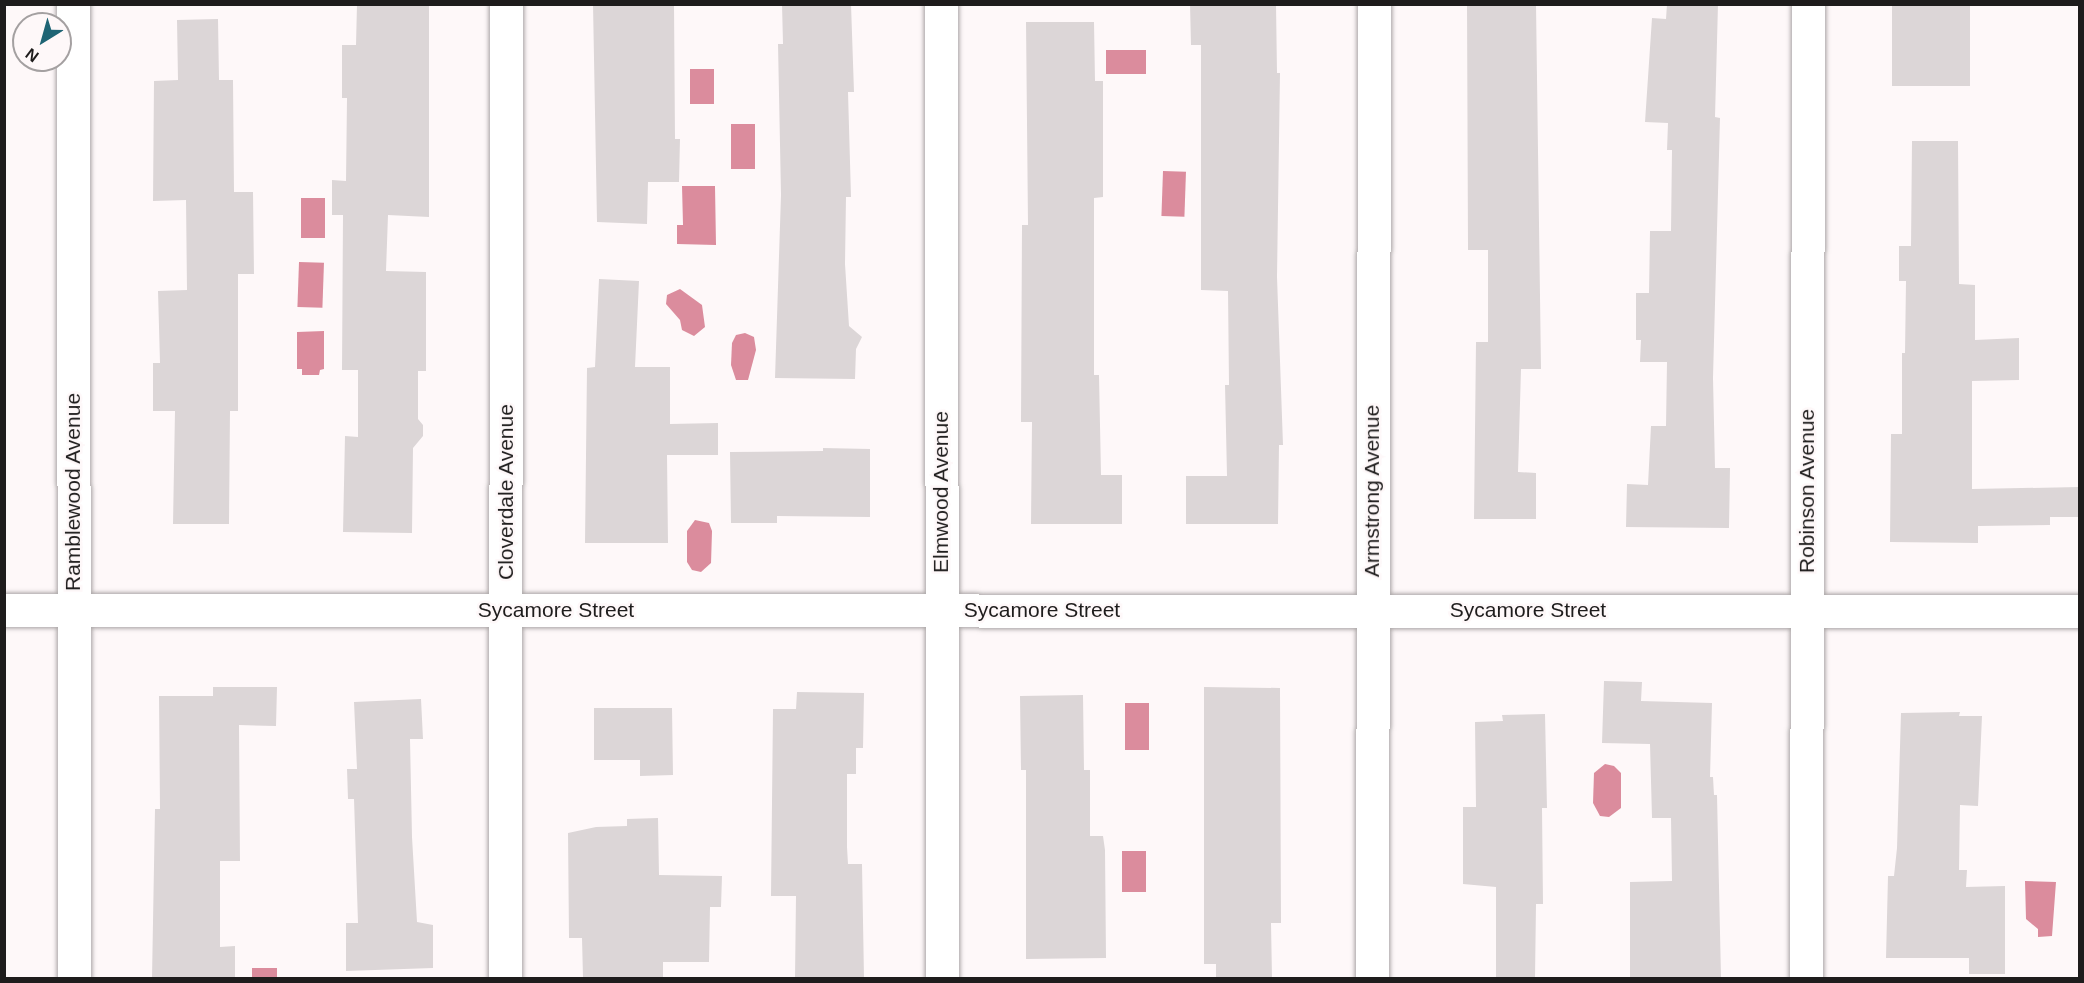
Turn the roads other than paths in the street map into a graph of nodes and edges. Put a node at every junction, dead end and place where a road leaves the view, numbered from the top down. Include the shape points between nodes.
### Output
1 (73, 4) edge
2 (506, 4) edge
3 (941, 4) edge
4 (1374, 4) edge
5 (1808, 4) edge
6 (4, 610) edge
7 (73, 610) junction
8 (506, 610) junction
9 (941, 610) junction
10 (1371, 610) junction
11 (1806, 610) junction
12 (2079, 611) edge
13 (74, 978) edge
14 (505, 978) edge
15 (942, 978) edge
16 (1372, 978) edge
17 (1806, 978) edge

1 - 7 street, Ramblewood Avenue
2 - 8 street, Cloverdale Avenue
3 - 9 street, Elmwood Avenue
4 - 10 street, Armstrong Avenue
5 - 11 street, Robinson Avenue
6 - 7 street, Sycamore Street
7 - 8 street, Sycamore Street
7 - 13 street, Ramblewood Avenue
8 - 9 street, Sycamore Street
8 - 14 street, Cloverdale Avenue
9 - 10 street, Sycamore Street
9 - 15 street, Elmwood Avenue
10 - 11 street, Sycamore Street
10 - 16 street, Armstrong Avenue
11 - 12 street, Sycamore Street
11 - 17 street, Robinson Avenue

